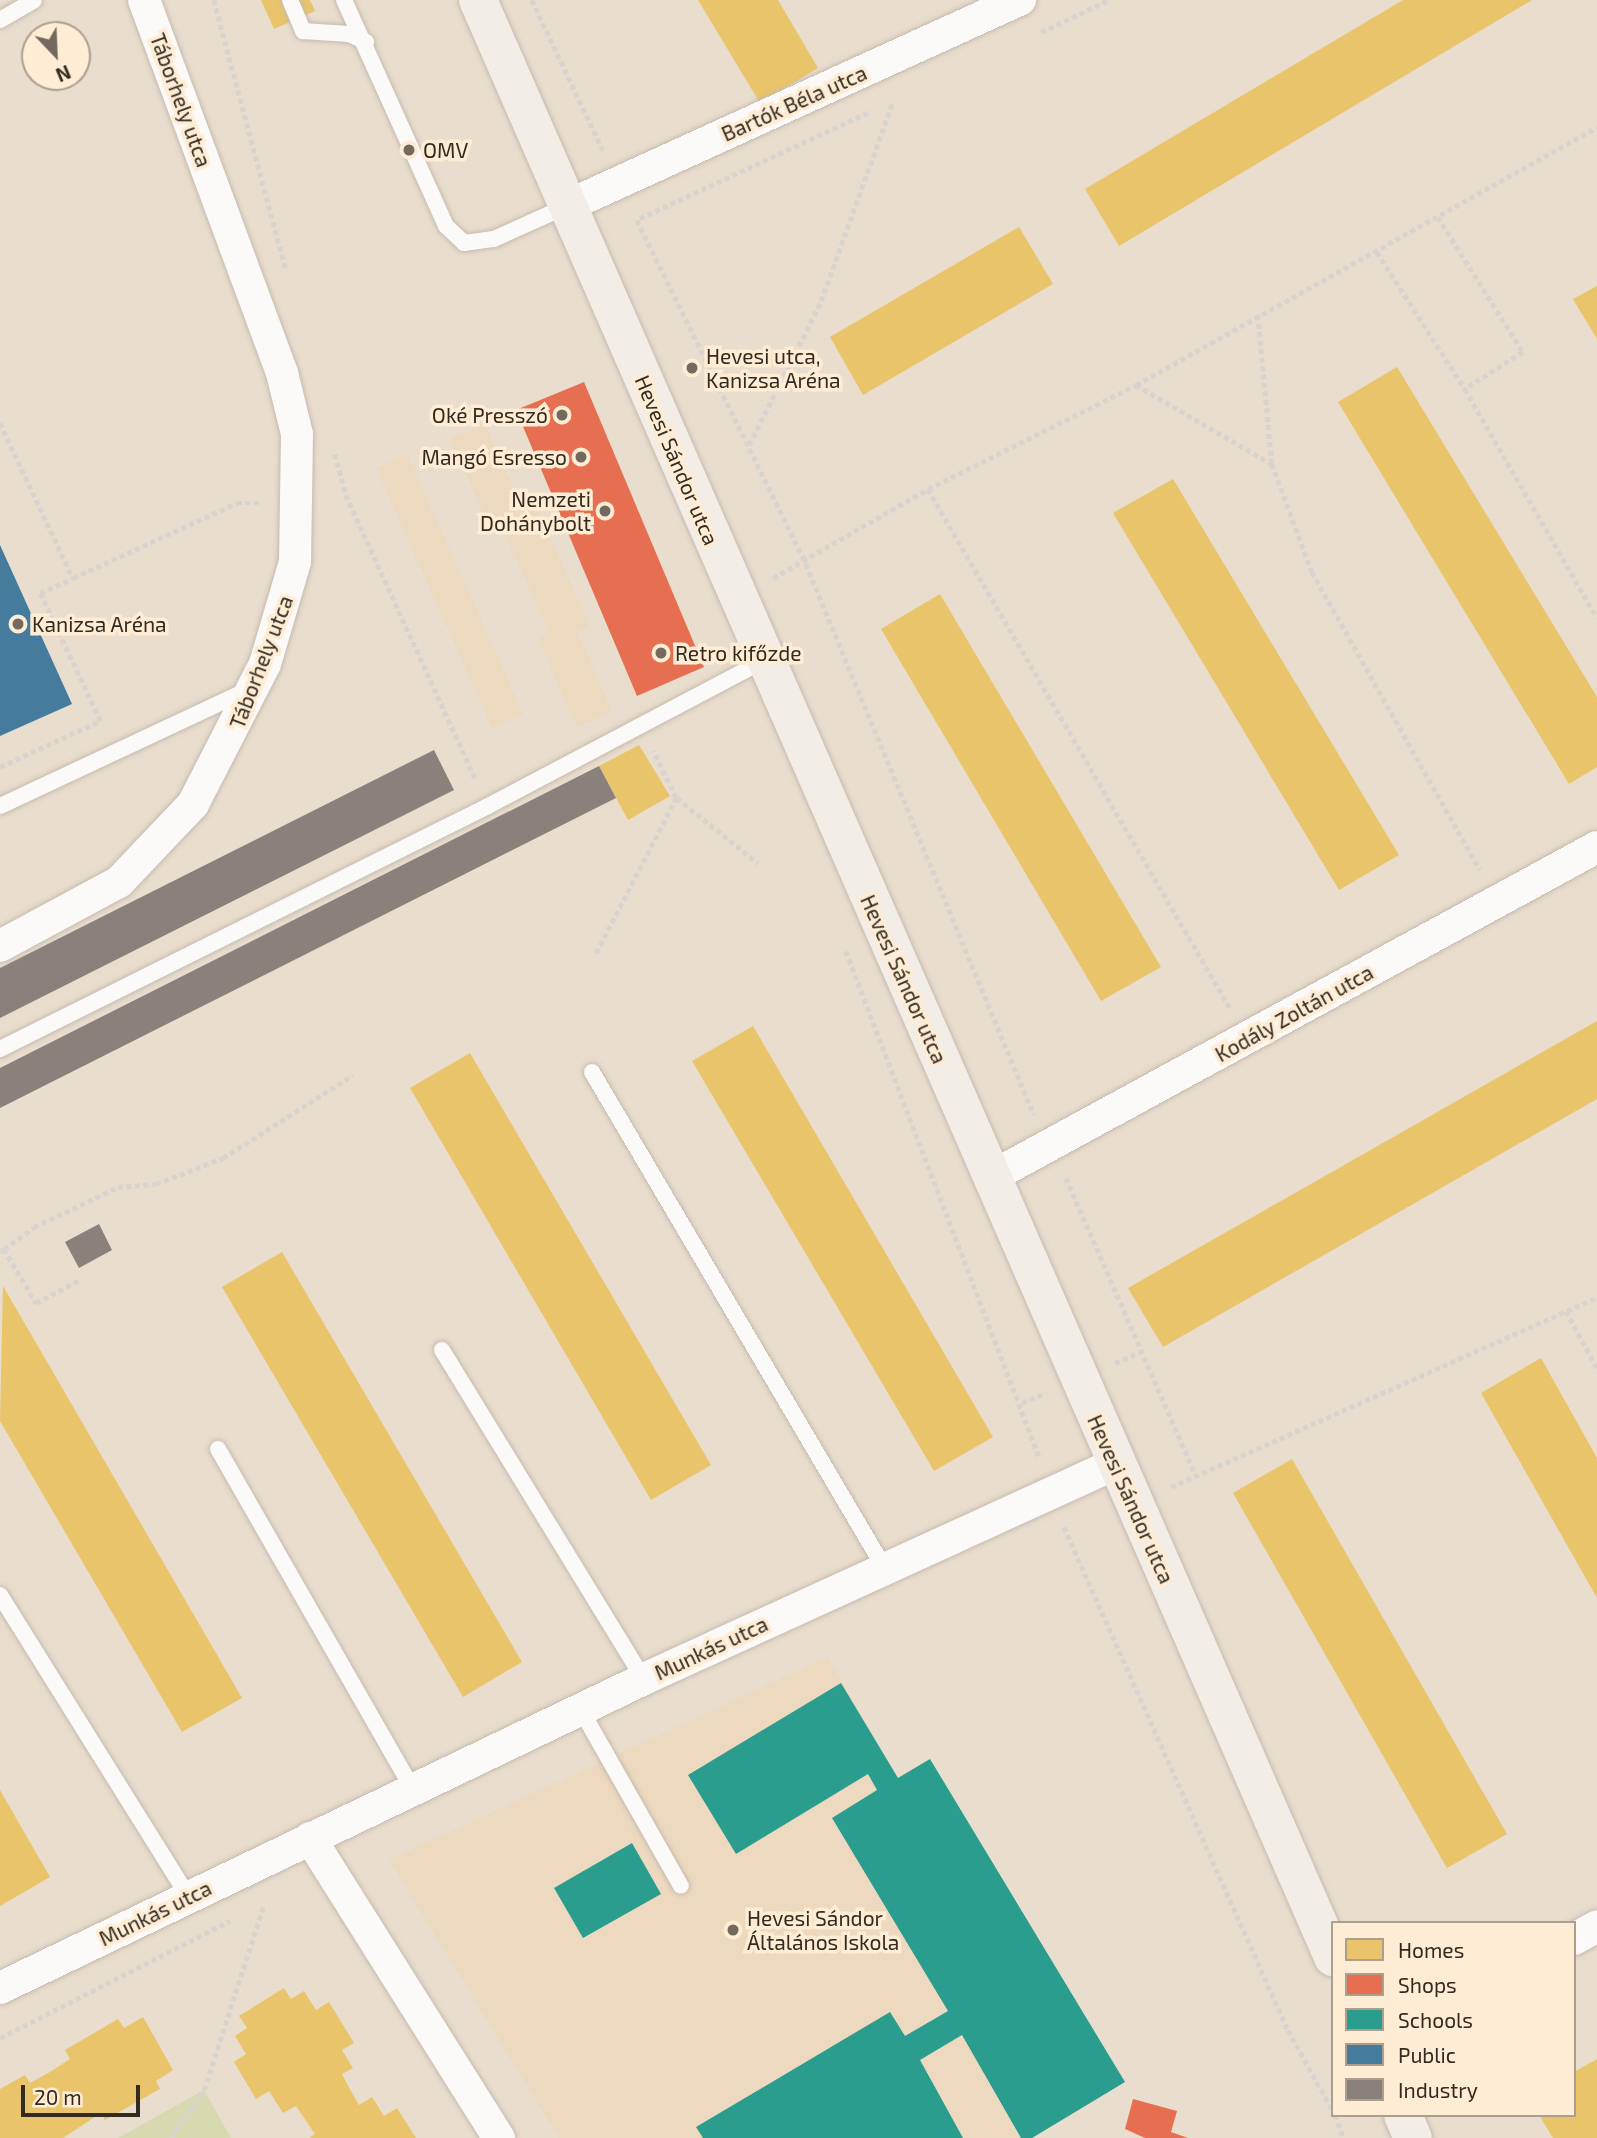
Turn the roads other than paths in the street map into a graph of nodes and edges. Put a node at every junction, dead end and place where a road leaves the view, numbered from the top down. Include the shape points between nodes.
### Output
1 (34, 0) edge
2 (144, 0) edge
3 (290, 0) edge
4 (344, 0) edge
5 (478, 0) edge
6 (1020, 0) edge
7 (0, 20) edge
8 (366, 42) junction
9 (567, 206) junction
10 (765, 660) junction
11 (254, 687) junction
12 (0, 806) edge
13 (1597, 847) edge
14 (0, 946) edge
15 (0, 1048) edge
16 (592, 1072) dead end
17 (991, 1177) junction
18 (442, 1350) dead end
19 (218, 1449) dead end
20 (1115, 1464) junction
21 (885, 1569) junction
22 (0, 1595) edge
23 (644, 1679) junction
24 (581, 1710) junction
25 (412, 1788) junction
26 (310, 1838) junction
27 (681, 1886) dead end
28 (189, 1896) junction
29 (1597, 1926) edge
30 (1576, 1938) edge
31 (1331, 1953) edge
32 (0, 1988) edge
33 (1404, 2117) edge
34 (499, 2138) edge
35 (1413, 2138) edge

1 - 7 lane
2 - 11 street, Táborhely utca via 282,373 297,434 300,503 285,611
3 - 8 lane via 303,31 349,33
4 - 8 lane
5 - 9 main road, Hevesi Sándor utca
6 - 9 street, Bartók Béla utca
8 - 9 lane via 446,226 464,243 494,239
9 - 10 main road, Hevesi Sándor utca
10 - 15 lane via 488,806
10 - 17 main road, Hevesi Sándor utca
11 - 12 lane
11 - 14 street, Táborhely utca via 222,756 158,846 119,882
13 - 17 street, Kodály Zoltán utca via 1050,1130
16 - 21 lane
17 - 20 main road, Hevesi Sándor utca
18 - 23 lane
19 - 25 lane
20 - 21 street, Munkás utca
20 - 31 main road, Hevesi Sándor utca
21 - 23 street, Munkás utca
22 - 28 lane
23 - 24 street, Munkás utca
24 - 25 street, Munkás utca
24 - 27 lane
25 - 26 street, Munkás utca
26 - 28 street, Munkás utca
26 - 34 street
28 - 32 street, Munkás utca
29 - 30 street
33 - 35 main road

